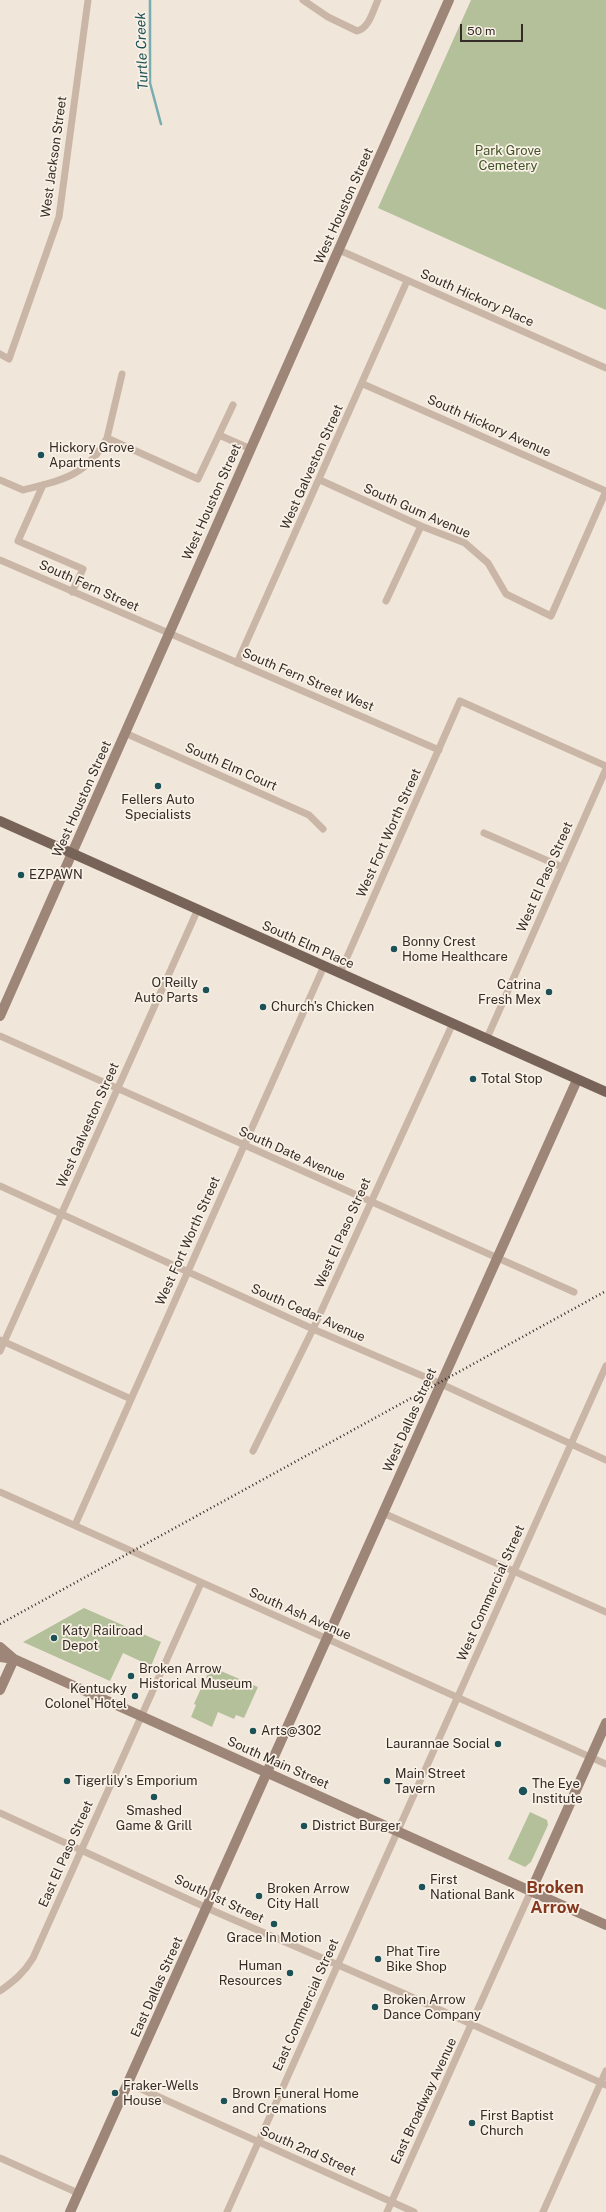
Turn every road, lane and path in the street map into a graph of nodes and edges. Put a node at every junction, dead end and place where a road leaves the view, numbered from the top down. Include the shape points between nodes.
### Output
1 (88, 0) edge
2 (303, 0) edge
3 (378, 0) edge
4 (449, 0) edge
5 (339, 250) junction
6 (408, 281) junction
7 (0, 354) edge
8 (606, 368) edge
9 (122, 374) dead end
10 (363, 384) junction
11 (233, 405) dead end
12 (219, 435) junction
13 (107, 438) junction
14 (250, 449) junction
15 (0, 480) edge
16 (320, 480) junction
17 (43, 485) junction
18 (606, 491) edge
19 (421, 526) junction
20 (0, 560) edge
21 (72, 592) junction
22 (386, 601) dead end
23 (168, 634) junction
24 (237, 663) junction
25 (125, 733) junction
26 (439, 750) junction
27 (606, 768) edge
28 (0, 821) edge
29 (323, 829) dead end
30 (484, 832) dead end
31 (72, 854) junction
32 (562, 867) junction
33 (198, 909) junction
34 (324, 966) junction
35 (340, 973) junction
36 (0, 1016) edge
37 (453, 1023) junction
38 (0, 1036) edge
39 (487, 1038) junction
40 (578, 1080) junction
41 (117, 1089) junction
42 (606, 1092) edge
43 (244, 1146) junction
44 (0, 1186) edge
45 (370, 1202) junction
46 (61, 1214) junction
47 (497, 1258) junction
48 (188, 1272) junction
49 (574, 1292) dead end
50 (313, 1329) junction
51 (2, 1341) edge
52 (0, 1351) edge
53 (606, 1366) edge
54 (441, 1384) junction
55 (131, 1399) junction
56 (571, 1443) junction
57 (253, 1452) dead end
58 (606, 1460) edge
59 (0, 1492) edge
60 (383, 1513) junction
61 (75, 1525) junction
62 (514, 1571) junction
63 (201, 1582) junction
64 (606, 1612) edge
65 (326, 1639) junction
66 (0, 1647) edge
67 (0, 1657) edge
68 (14, 1659) junction
69 (0, 1690) edge
70 (457, 1698) junction
71 (141, 1716) junction
72 (606, 1723) edge
73 (591, 1758) junction
74 (606, 1764) edge
75 (267, 1772) junction
76 (0, 1813) edge
77 (398, 1831) junction
78 (81, 1849) junction
79 (531, 1891) junction
80 (206, 1907) junction
81 (606, 1924) edge
82 (337, 1965) junction
83 (0, 1991) edge
84 (472, 2025) junction
85 (606, 2070) edge
86 (603, 2083) edge
87 (128, 2084) junction
88 (258, 2142) junction
89 (0, 2158) edge
90 (78, 2193) junction
91 (392, 2202) junction
92 (70, 2212) edge
93 (227, 2212) edge
94 (387, 2212) edge
95 (414, 2212) edge
96 (543, 2212) edge

1 - 7 street, West Jackson Street via 59,217 9,359
2 - 3 street via 328,17 352,29 361,30
4 - 5 main road, West Houston Street
5 - 6 street, South Hickory Place
5 - 14 main road, West Houston Street
6 - 8 street, South Hickory Place
6 - 10 street, West Galveston Street
9 - 13 street
10 - 16 street, West Galveston Street
10 - 18 street, South Hickory Avenue
11 - 12 street
12 - 13 street via 198,479
12 - 14 street
13 - 17 street via 96,457 83,469
14 - 23 main road, West Houston Street
15 - 17 street via 23,490
16 - 19 street, South Gum Avenue
16 - 24 street, West Galveston Street
17 - 21 street via 18,541 83,569
18 - 19 street, South Gum Avenue via 551,616 506,594 488,563 465,543
19 - 22 street
20 - 21 street, South Fern Street
21 - 23 street, South Fern Street
23 - 24 street, South Fern Street West
23 - 25 main road, West Houston Street
24 - 26 street, South Fern Street West
25 - 29 street, South Elm Court via 309,815
25 - 31 main road, West Houston Street
26 - 27 street, West Fort Worth Street via 460,701
26 - 35 street, West Fort Worth Street
27 - 32 street, West El Paso Street
28 - 31 main road, South Elm Place
30 - 32 street
31 - 33 main road, South Elm Place
31 - 36 main road, West Houston Street
32 - 39 street, West El Paso Street
33 - 34 main road, South Elm Place
33 - 41 street, West Galveston Street
34 - 35 main road, South Elm Place
34 - 43 street, West Fort Worth Street
35 - 37 main road, South Elm Place
37 - 39 main road, South Elm Place
37 - 45 street, West El Paso Street
38 - 41 street, South Date Avenue
39 - 40 main road, South Elm Place
40 - 42 main road, South Elm Place
40 - 47 main road, West Dallas Street
41 - 43 street, South Date Avenue
41 - 46 street, West Galveston Street
43 - 45 street, South Date Avenue
43 - 48 street, West Fort Worth Street
44 - 46 street, South Cedar Avenue
45 - 47 street, South Date Avenue
45 - 50 street, West El Paso Street
46 - 48 street, South Cedar Avenue
46 - 51 street, West Galveston Street
47 - 49 street, South Date Avenue
47 - 54 main road, West Dallas Street
48 - 50 street, South Cedar Avenue
48 - 55 street, West Fort Worth Street
50 - 54 street, South Cedar Avenue
50 - 57 street, West El Paso Street
51 - 52 street, West Galveston Street
51 - 55 street
53 - 56 street, West Commercial Street
54 - 56 street, South Cedar Avenue
54 - 60 main road, West Dallas Street
55 - 61 street, West Fort Worth Street
56 - 58 street, South Cedar Avenue
56 - 62 street, West Commercial Street
59 - 61 street, South Ash Avenue
60 - 62 street
60 - 65 main road, West Dallas Street
61 - 63 street, South Ash Avenue
62 - 64 street
62 - 70 street, West Commercial Street
63 - 65 street, South Ash Avenue
63 - 71 street
65 - 70 street, South Ash Avenue
65 - 75 main road, West Dallas Street
66 - 68 main road, South Main Street
67 - 68 main road, South Main Street
68 - 69 main road
68 - 71 main road, South Main Street
70 - 73 street, South Ash Avenue
70 - 77 street, West Commercial Street
71 - 75 main road, South Main Street
71 - 78 street, East El Paso Street
72 - 73 main road
73 - 74 street, South Ash Avenue
73 - 79 main road
75 - 77 main road, South Main Street
75 - 80 main road, East Dallas Street
76 - 78 street, South 1st Street
77 - 79 main road, South Main Street
77 - 82 street, East Commercial Street
78 - 80 street, South 1st Street
78 - 83 street, East El Paso Street via 33,1958 26,1970
79 - 81 main road, South Main Street
79 - 84 street, East Broadway Avenue
80 - 82 street, South 1st Street
80 - 87 main road, East Dallas Street
82 - 84 street, South 1st Street
82 - 88 street, East Commercial Street
84 - 86 street, South 1st Street
84 - 91 street, East Broadway Avenue
85 - 86 street
86 - 96 street
87 - 88 street, South 2nd Street
87 - 90 main road, East Dallas Street
88 - 91 street, South 2nd Street
88 - 93 street, East Commercial Street
89 - 90 street
90 - 92 main road, East Dallas Street
91 - 94 street, East Broadway Avenue
91 - 95 street, South 2nd Street

